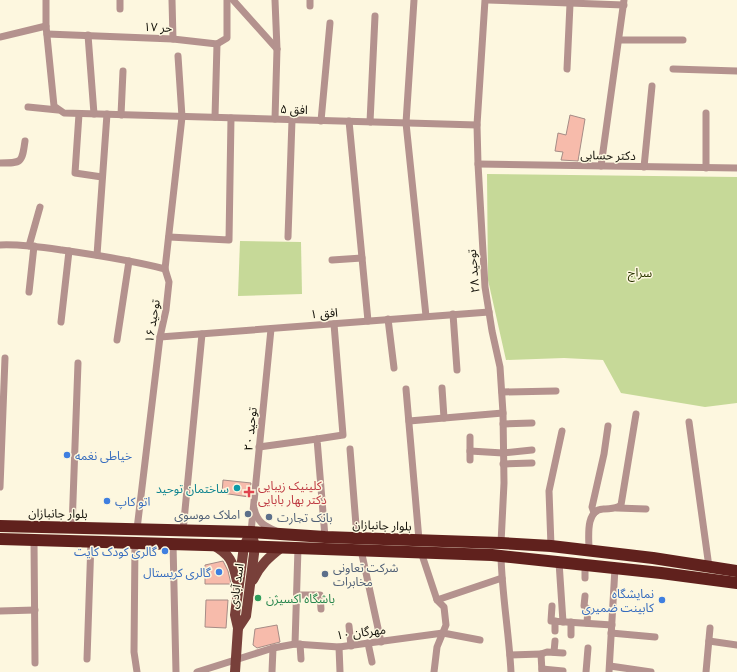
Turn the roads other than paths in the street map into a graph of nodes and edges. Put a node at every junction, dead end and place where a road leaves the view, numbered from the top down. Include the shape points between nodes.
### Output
1 (46, 0) edge
2 (120, 0) edge
3 (172, 0) edge
4 (227, 0) edge
5 (233, 0) edge
6 (275, 0) edge
7 (414, 0) edge
8 (485, 0) edge
9 (488, 0) edge
10 (523, 1) edge
11 (581, 2) edge
12 (624, 2) edge
13 (570, 4) junction
14 (120, 9) dead end
15 (375, 16) dead end
16 (330, 23) dead end
17 (47, 30) junction
18 (88, 35) junction
19 (0, 37) edge
20 (173, 39) junction
21 (619, 40) junction
22 (684, 40) dead end
23 (217, 44) junction
24 (277, 49) junction
25 (178, 56) dead end
26 (567, 69) dead end
27 (673, 70) dead end
28 (122, 71) dead end
29 (737, 71) edge
30 (652, 86) dead end
31 (28, 107) dead end
32 (61, 112) junction
33 (706, 113) dead end
34 (79, 114) junction
35 (94, 114) junction
36 (107, 114) junction
37 (120, 115) junction
38 (182, 116) junction
39 (215, 117) junction
40 (231, 118) junction
41 (275, 119) junction
42 (292, 120) junction
43 (321, 120) junction
44 (350, 121) junction
45 (370, 122) junction
46 (406, 123) junction
47 (477, 125) junction
48 (25, 141) dead end
49 (0, 163) edge
50 (478, 164) junction
51 (601, 166) junction
52 (644, 166) junction
53 (706, 168) junction
54 (737, 168) edge
55 (102, 177) junction
56 (40, 207) dead end
57 (168, 237) junction
58 (288, 237) dead end
59 (0, 245) edge
60 (32, 246) junction
61 (69, 251) junction
62 (97, 255) junction
63 (362, 258) junction
64 (332, 260) dead end
65 (129, 261) junction
66 (165, 269) junction
67 (29, 292) dead end
68 (489, 312) junction
69 (453, 314) junction
70 (426, 316) junction
71 (388, 319) junction
72 (368, 321) junction
73 (61, 322) dead end
74 (334, 324) junction
75 (271, 329) junction
76 (202, 334) junction
77 (160, 337) junction
78 (117, 340) dead end
79 (5, 358) dead end
80 (78, 363) dead end
81 (394, 368) dead end
82 (457, 370) dead end
83 (442, 388) dead end
84 (406, 389) dead end
85 (556, 391) dead end
86 (502, 392) junction
87 (503, 413) junction
88 (636, 414) dead end
89 (444, 418) junction
90 (409, 421) junction
91 (689, 422) dead end
92 (532, 423) dead end
93 (503, 424) junction
94 (608, 426) dead end
95 (562, 431) dead end
96 (470, 437) dead end
97 (317, 439) junction
98 (259, 447) junction
99 (350, 448) dead end
100 (532, 450) dead end
101 (470, 451) junction
102 (503, 453) junction
103 (470, 460) dead end
104 (532, 463) dead end
105 (504, 464) junction
106 (0, 487) edge
107 (254, 503) junction
108 (617, 508) junction
109 (646, 509) dead end
110 (594, 513) junction
111 (0, 526) edge
112 (72, 528) junction
113 (137, 529) junction
114 (183, 530) junction
115 (251, 532) junction
116 (282, 534) junction
117 (325, 536) junction
118 (356, 538) junction
119 (0, 539) edge
120 (34, 540) junction
121 (419, 540) junction
122 (92, 541) junction
123 (135, 542) junction
124 (501, 543) junction
125 (173, 544) junction
126 (212, 545) junction
127 (249, 546) junction
128 (550, 546) junction
129 (282, 547) junction
130 (298, 548) junction
131 (360, 550) junction
132 (589, 550) junction
133 (422, 552) junction
134 (501, 556) junction
135 (559, 562) junction
136 (585, 565) junction
137 (709, 567) junction
138 (615, 568) junction
139 (737, 571) edge
140 (502, 578) junction
141 (585, 578) dead end
142 (737, 583) edge
143 (239, 588) junction
144 (250, 589) junction
145 (297, 595) junction
146 (585, 596) dead end
147 (437, 600) junction
148 (552, 606) dead end
149 (321, 609) dead end
150 (35, 610) junction
151 (0, 611) edge
152 (559, 622) junction
153 (571, 622) junction
154 (587, 623) junction
155 (612, 625) junction
156 (349, 626) dead end
157 (238, 628) junction
158 (710, 628) dead end
159 (555, 631) dead end
160 (443, 633) junction
161 (612, 633) junction
162 (571, 635) dead end
163 (655, 637) dead end
164 (480, 640) dead end
165 (555, 641) dead end
166 (709, 641) junction
167 (381, 642) junction
168 (368, 643) junction
169 (298, 644) junction
170 (737, 645) edge
171 (351, 646) junction
172 (273, 648) junction
173 (339, 648) junction
174 (588, 648) dead end
175 (554, 652) junction
176 (563, 653) dead end
177 (541, 654) junction
178 (510, 655) junction
179 (87, 659) dead end
180 (236, 659) junction
181 (300, 659) dead end
182 (372, 662) dead end
183 (35, 663) dead end
184 (609, 669) edge
185 (542, 671) edge
186 (563, 671) edge
187 (137, 672) edge
188 (176, 672) edge
189 (197, 672) edge
190 (235, 672) edge
191 (272, 672) edge
192 (340, 672) edge
193 (434, 672) edge
194 (511, 672) edge
195 (586, 672) edge
196 (651, 672) edge
197 (706, 672) edge

1 - 17 street
2 - 14 street
3 - 20 street
4 - 23 street via 227,38
5 - 24 street
6 - 24 street
7 - 46 street
8 - 47 street, توحید ۲۸
9 - 10 street
10 - 13 street
11 - 12 street
11 - 13 street
12 - 21 street
13 - 26 street
15 - 45 street
16 - 43 street
17 - 18 street, حر ۱۷
17 - 19 street, حر ۱۷
17 - 32 street via 54,106
18 - 20 street, حر ۱۷
18 - 35 street
20 - 23 street, حر ۱۷
21 - 22 street
21 - 51 street
23 - 39 street
24 - 41 street
25 - 38 street, توحید ۱۶
27 - 29 street
28 - 37 street
30 - 52 street
31 - 32 street, افق ۵
32 - 34 street, افق ۵
33 - 53 street
34 - 35 street, افق ۵
34 - 55 street via 75,173
35 - 36 street, افق ۵
36 - 37 street, افق ۵
36 - 55 street
37 - 38 street, افق ۵
38 - 39 street, افق ۵
38 - 57 street, توحید ۱۶
39 - 40 street, افق ۵
40 - 41 street, افق ۵
40 - 57 street via 229,240
41 - 42 street, افق ۵
42 - 43 street, افق ۵
42 - 58 street
43 - 44 street, افق ۵
44 - 45 street, افق ۵
44 - 63 street
45 - 46 street, افق ۵
46 - 47 street
46 - 70 street
47 - 50 street, توحید ۲۸
48 - 49 street via 20,160 14,163
50 - 51 street, دکتر حسابی
50 - 68 street, توحید ۲۸ via 482,255
51 - 52 street, دکتر حسابی
52 - 53 street, دکتر حسابی
53 - 54 street, دکتر حسابی
55 - 62 street
56 - 60 street
57 - 66 street, توحید ۱۶
59 - 60 street
60 - 61 street
60 - 67 street
61 - 62 street
61 - 73 street
62 - 65 street
63 - 64 street
63 - 72 street
65 - 66 street
65 - 78 street
66 - 77 street, توحید ۱۶ via 169,282
68 - 69 street, افق ۱
68 - 86 street, توحید ۲۸ via 500,367
69 - 70 street, افق ۱
69 - 82 street
70 - 71 street, افق ۱
71 - 72 street, افق ۱
71 - 81 street
72 - 74 street, افق ۱
74 - 75 street, افق ۱
74 - 97 street via 343,435
75 - 76 street, افق ۱
75 - 98 street, توحید ۲۰
76 - 77 street, افق ۱
76 - 114 street
77 - 113 street, توحید ۱۶
79 - 106 street
80 - 112 street
83 - 89 street
84 - 90 street
85 - 86 street
86 - 87 street, توحید ۲۸
87 - 89 street
87 - 93 street, توحید ۲۸
88 - 108 street via 622,501
89 - 90 street
90 - 121 street
91 - 137 street
92 - 93 street
93 - 102 street, توحید ۲۸
94 - 110 street via 592,507
95 - 128 street via 549,492
96 - 101 street
97 - 98 street
97 - 117 street
98 - 107 street, توحید ۲۰
99 - 118 street
100 - 102 street
101 - 102 street
101 - 103 street
102 - 105 street, توحید ۲۸
104 - 105 street
105 - 124 street, توحید ۲۸
107 - 115 street, توحید ۲۰
107 - 116 street via 257,517 264,525
108 - 109 street
108 - 110 street via 601,509
110 - 132 street via 590,521
111 - 112 highway, بلوار جانبازان
112 - 113 highway, بلوار جانبازان
113 - 114 highway, بلوار جانبازان
114 - 115 highway, بلوار جانبازان
115 - 116 highway, بلوار جانبازان
115 - 127 main road
116 - 117 highway, بلوار جانبازان
117 - 118 highway, بلوار جانبازان
118 - 121 highway, بلوار جانبازان
119 - 120 highway
120 - 122 highway
120 - 150 street
121 - 124 highway, بلوار جانبازان
122 - 123 highway
122 - 179 street
123 - 125 highway
123 - 187 street via 134,652
124 - 128 highway, بلوار جانبازان
125 - 126 highway
125 - 188 street
126 - 127 highway
126 - 143 main road via 223,550 229,557
127 - 129 highway
127 - 143 main road, اسد آبادی
127 - 144 main road, اسد آبادی
128 - 132 highway, بلوار جانبازان
129 - 130 highway
129 - 144 main road via 262,564
130 - 131 highway
130 - 145 street
131 - 133 highway
131 - 167 street
132 - 137 highway, بلوار جانبازان
133 - 134 highway
133 - 147 street
134 - 135 highway
134 - 140 street
135 - 136 highway
135 - 152 street
136 - 138 highway
136 - 141 street
137 - 139 highway, بلوار جانبازان
138 - 142 highway
138 - 155 street
140 - 147 street
140 - 178 street
143 - 157 main road, اسد آبادی via 235,616
144 - 157 main road, اسد آبادی via 246,616
145 - 149 street via 320,595
145 - 169 street
146 - 154 street via 584,606 588,609
147 - 160 street via 444,607 446,625
148 - 152 street via 551,621
150 - 151 street
150 - 183 street
152 - 153 street
152 - 159 street
153 - 154 street
153 - 162 street
154 - 155 street
155 - 161 street
156 - 171 street
157 - 180 main road, اسد آبادی
158 - 166 street
160 - 164 street, مهرگان ۱۰
160 - 167 street, مهرگان ۱۰
160 - 193 street via 437,646
161 - 163 street
161 - 184 street
165 - 175 street
166 - 170 street
166 - 197 street
167 - 168 street, مهرگان ۱۰
168 - 171 street, مهرگان ۱۰
168 - 182 street
169 - 172 street, مهرگان ۱۰
169 - 173 street, مهرگان ۱۰
169 - 181 street
171 - 173 street, مهرگان ۱۰
172 - 180 street, مهرگان ۱۰
172 - 191 street
173 - 192 street
174 - 195 street
175 - 176 street
175 - 177 street
177 - 178 street
177 - 185 street
178 - 194 street
180 - 189 street, مهرگان ۱۰
180 - 190 main road, اسد آبادی
184 - 196 street
185 - 186 street

